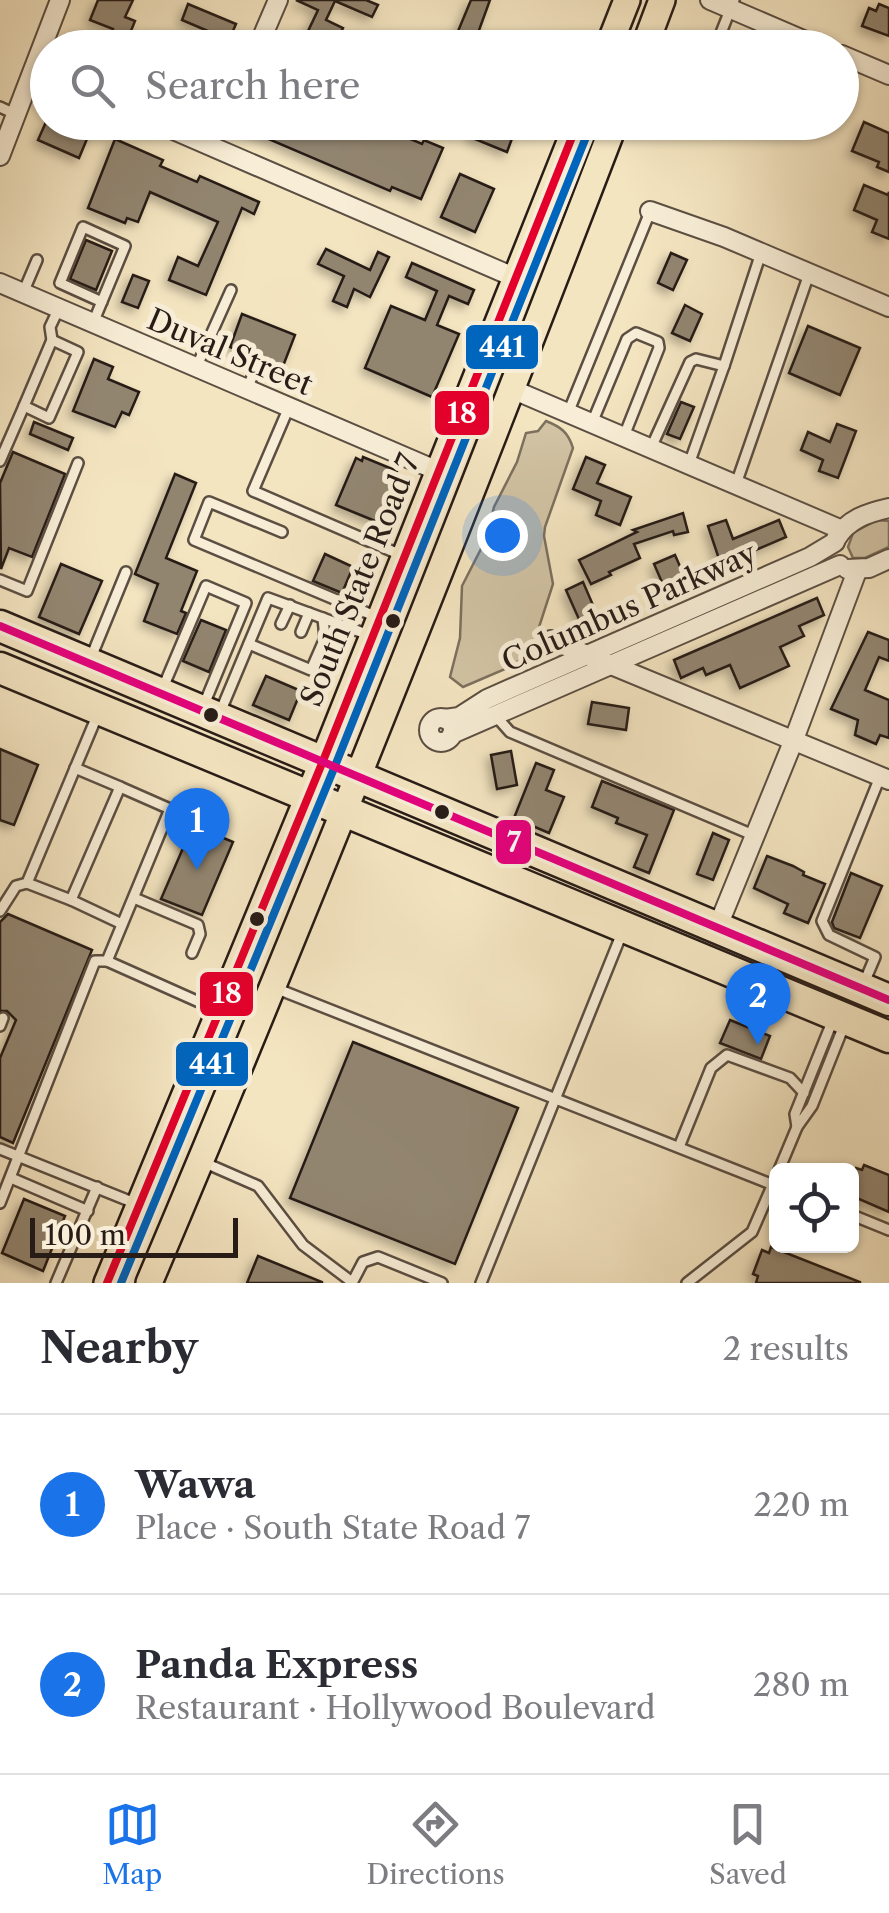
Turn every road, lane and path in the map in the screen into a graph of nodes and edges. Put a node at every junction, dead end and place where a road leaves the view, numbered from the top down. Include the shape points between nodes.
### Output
1 (60, 0) edge
2 (278, 0) edge
3 (626, 0) edge
4 (662, 0) edge
5 (710, 0) edge
6 (732, 5) edge
7 (46, 30) edge
8 (265, 30) edge
9 (615, 30) edge
10 (651, 30) edge
11 (722, 30) edge
12 (784, 30) edge
13 (30, 63) edge
14 (859, 63) edge
15 (889, 75) edge
16 (8, 110) edge
17 (197, 140) edge
18 (571, 140) edge
19 (608, 140) edge
20 (0, 156) edge
21 (650, 211) joint
22 (761, 253) junction
23 (38, 260) dead end
24 (810, 274) junction
25 (516, 278) junction
26 (0, 283) edge
27 (231, 290) dead end
28 (24, 293) junction
29 (102, 302) junction
30 (889, 307) edge
31 (59, 308) junction
32 (94, 323) junction
33 (52, 340) junction
34 (238, 358) dead end
35 (724, 366) junction
36 (196, 368) junction
37 (247, 390) junction
38 (514, 390) junction
39 (24, 406) junction
40 (289, 408) junction
41 (568, 413) junction
42 (592, 423) junction
43 (624, 436) junction
44 (652, 448) junction
45 (0, 461) edge
46 (78, 463) dead end
47 (689, 464) junction
48 (438, 471) junction
49 (736, 484) junction
50 (889, 508) edge
51 (282, 532) dead end
52 (838, 536) junction
53 (404, 556) junction
54 (889, 560) edge
55 (848, 568) junction
56 (126, 572) dead end
57 (0, 580) edge
58 (290, 606) junction
59 (309, 613) junction
60 (323, 618) junction
61 (282, 624) dead end
62 (0, 626) edge
63 (375, 627) junction
64 (302, 632) dead end
65 (550, 640) dead end
66 (249, 644) junction
67 (586, 655) junction
68 (89, 662) junction
69 (608, 665) junction
70 (0, 668) edge
71 (161, 693) junction
72 (100, 709) junction
73 (210, 714) junction
74 (494, 714) junction
75 (793, 742) junction
76 (322, 761) junction
77 (75, 768) junction
78 (360, 776) junction
79 (885, 779) edge
80 (120, 787) junction
81 (308, 796) junction
82 (345, 812) junction
83 (754, 835) junction
84 (27, 882) junction
85 (134, 898) junction
86 (71, 900) junction
87 (0, 911) edge
88 (122, 924) junction
89 (624, 926) junction
90 (718, 926) junction
91 (674, 946) junction
92 (192, 952) dead end
93 (107, 961) junction
94 (732, 970) junction
95 (272, 987) junction
96 (869, 991) edge
97 (220, 1011) junction
98 (841, 1016) junction
99 (889, 1036) edge
100 (804, 1093) junction
101 (556, 1097) junction
102 (797, 1127) junction
103 (679, 1147) junction
104 (0, 1149) edge
105 (19, 1157) junction
106 (200, 1161) junction
107 (783, 1163) edge
108 (10, 1178) junction
109 (769, 1178) edge
110 (97, 1188) junction
111 (769, 1195) edge
112 (0, 1203) edge
113 (140, 1205) junction
114 (88, 1212) junction
115 (859, 1219) edge
116 (889, 1230) edge
117 (352, 1282) edge
118 (56, 1283) edge
119 (108, 1283) edge
120 (149, 1283) edge
121 (442, 1283) edge
122 (481, 1283) edge
123 (687, 1283) edge

1 - 7 street
2 - 8 street
3 - 9 main road
4 - 10 main road
5 - 6 street
6 - 11 lane
6 - 12 street
13 - 16 street
14 - 15 street
16 - 20 street
17 - 25 street
18 - 25 main road, South State Road 7
19 - 38 main road
21 - 22 street
21 - 41 lane
22 - 24 street
22 - 35 lane
23 - 28 lane
24 - 30 street
24 - 49 lane
25 - 48 main road, South State Road 7
26 - 28 street, Duval Street
27 - 36 lane via 212,347
28 - 31 street, Duval Street
29 - 29 lane via 125,246 82,227 60,283
29 - 32 lane
31 - 32 street, Duval Street
31 - 33 lane
32 - 36 street, Duval Street
33 - 39 lane
33 - 39 lane via 78,352 49,418
34 - 37 lane via 255,370
35 - 44 lane via 690,362
35 - 47 lane
36 - 37 street, Duval Street
37 - 40 street, Duval Street
38 - 41 street
38 - 78 main road
39 - 45 lane
40 - 48 street, Duval Street
40 - 53 lane via 253,490
41 - 42 street
42 - 43 street
42 - 43 lane via 628,339 636,333 650,337 658,348
43 - 44 street
44 - 47 street
46 - 57 lane via 26,591
47 - 49 street
48 - 53 main road, South State Road 7
49 - 52 street
50 - 52 street, Columbus Parkway via 856,518
51 - 63 lane via 210,502 194,540
52 - 55 street via 835,558
52 - 67 street, Columbus Parkway via 825,550
53 - 63 main road, South State Road 7
54 - 55 street, Columbus Parkway
55 - 69 street, Columbus Parkway
55 - 75 street
56 - 68 lane
58 - 59 lane
58 - 61 lane
58 - 66 lane via 268,598
59 - 60 lane
59 - 64 lane
60 - 63 lane
60 - 66 lane via 326,638 311,670 292,656
62 - 68 highway
63 - 76 main road, South State Road 7
65 - 67 street
66 - 73 lane
67 - 69 street
67 - 74 street, Columbus Parkway via 487,699 448,727
68 - 71 highway
69 - 74 street, Columbus Parkway
69 - 75 street
70 - 72 highway
71 - 73 highway
71 - 73 lane via 206,586 246,603
72 - 77 lane
72 - 81 highway
73 - 76 highway
74 - 83 lane via 510,732
75 - 79 street
75 - 83 street
76 - 78 highway
76 - 81 main road, South State Road 7
77 - 80 lane
77 - 84 lane
78 - 82 main road
78 - 90 highway
79 - 96 lane via 822,921 829,935 875,956
80 - 85 lane via 170,809
80 - 86 lane
81 - 82 highway
81 - 97 main road, South State Road 7
82 - 89 highway
82 - 95 main road
83 - 90 street
84 - 86 lane
84 - 87 lane via 16,886
85 - 88 lane
85 - 92 lane via 198,925
86 - 88 lane
88 - 93 lane
89 - 91 highway
89 - 101 lane
90 - 91 highway via 700,941
90 - 96 highway
91 - 94 highway
93 - 97 lane
93 - 105 lane via 95,961
94 - 96 highway via 756,966 840,996
94 - 98 highway
95 - 101 lane
95 - 106 main road
97 - 113 main road, South State Road 7
98 - 99 highway
98 - 100 lane
98 - 102 lane via 807,1117
100 - 102 lane
100 - 103 lane via 790,1078 727,1055 712,1068
101 - 103 lane
101 - 122 lane
102 - 107 lane
103 - 109 lane
104 - 105 lane
105 - 108 lane
105 - 110 lane
106 - 117 lane via 258,1186 303,1245
106 - 120 main road
108 - 112 lane
108 - 114 lane
110 - 113 lane
110 - 114 lane
111 - 123 lane via 752,1232
113 - 119 main road, South State Road 7
114 - 118 lane
115 - 116 lane
117 - 121 lane via 363,1262 378,1258

